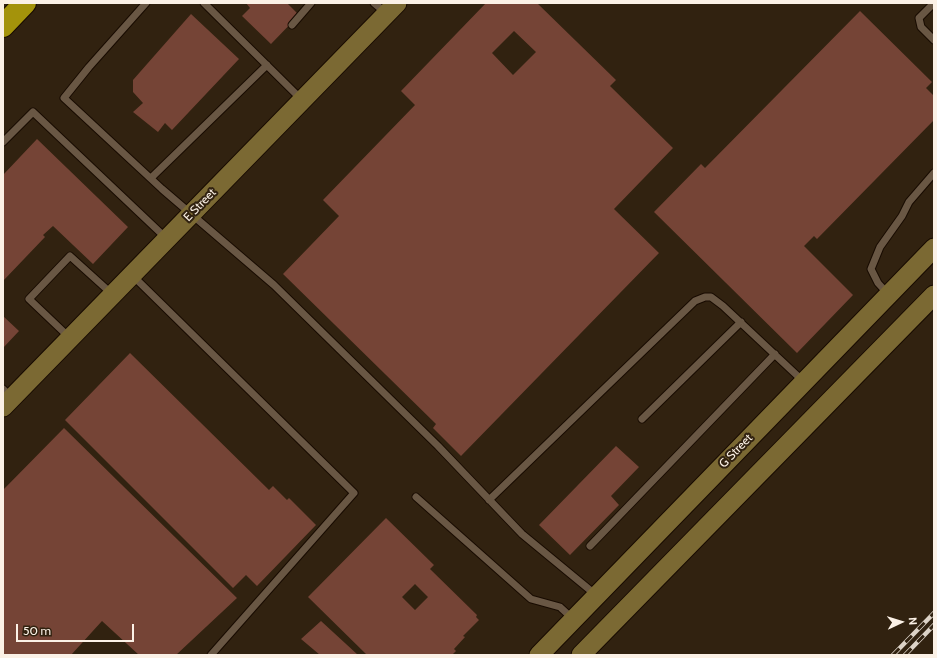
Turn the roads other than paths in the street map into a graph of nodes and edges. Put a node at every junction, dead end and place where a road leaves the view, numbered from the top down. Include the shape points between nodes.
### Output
1 (25, 3) edge
2 (146, 3) edge
3 (204, 3) edge
4 (311, 3) edge
5 (934, 3) edge
6 (386, 6) edge
7 (4, 25) edge
8 (292, 25) dead end
9 (934, 40) edge
10 (266, 65) junction
11 (302, 100) junction
12 (3, 142) edge
13 (934, 173) edge
14 (151, 178) junction
15 (191, 214) junction
16 (167, 239) junction
17 (934, 248) edge
18 (132, 274) junction
19 (889, 294) junction
20 (113, 295) junction
21 (934, 295) edge
22 (741, 322) junction
23 (70, 338) junction
24 (775, 354) junction
25 (804, 382) junction
26 (6, 398) edge
27 (642, 418) dead end
28 (416, 497) dead end
29 (489, 500) junction
30 (590, 546) dead end
31 (597, 595) junction
32 (574, 619) junction
33 (211, 655) edge
34 (539, 655) edge
35 (581, 655) edge

1 - 7 highway
2 - 14 lane via 64,98
3 - 10 lane
4 - 8 lane
5 - 9 lane via 919,18 921,27
6 - 11 street, E Street
10 - 11 lane
10 - 14 lane
11 - 15 street, E Street
12 - 16 lane via 33,112
13 - 19 lane via 909,202 880,247 871,269 878,283
14 - 15 lane
15 - 16 street, E Street
15 - 29 lane via 274,284
16 - 18 street, E Street
17 - 19 street, G Street
18 - 20 street, E Street
18 - 33 lane via 354,493
19 - 25 street, G Street
20 - 23 street, E Street
20 - 23 lane via 70,256 29,299
21 - 35 street
22 - 24 lane
22 - 27 lane
22 - 29 lane via 711,297 695,301
23 - 26 street, E Street
24 - 25 lane
24 - 30 lane
25 - 31 street, G Street
28 - 32 lane via 530,599 560,607
29 - 31 lane via 522,534
31 - 32 street, G Street
32 - 34 street, G Street

